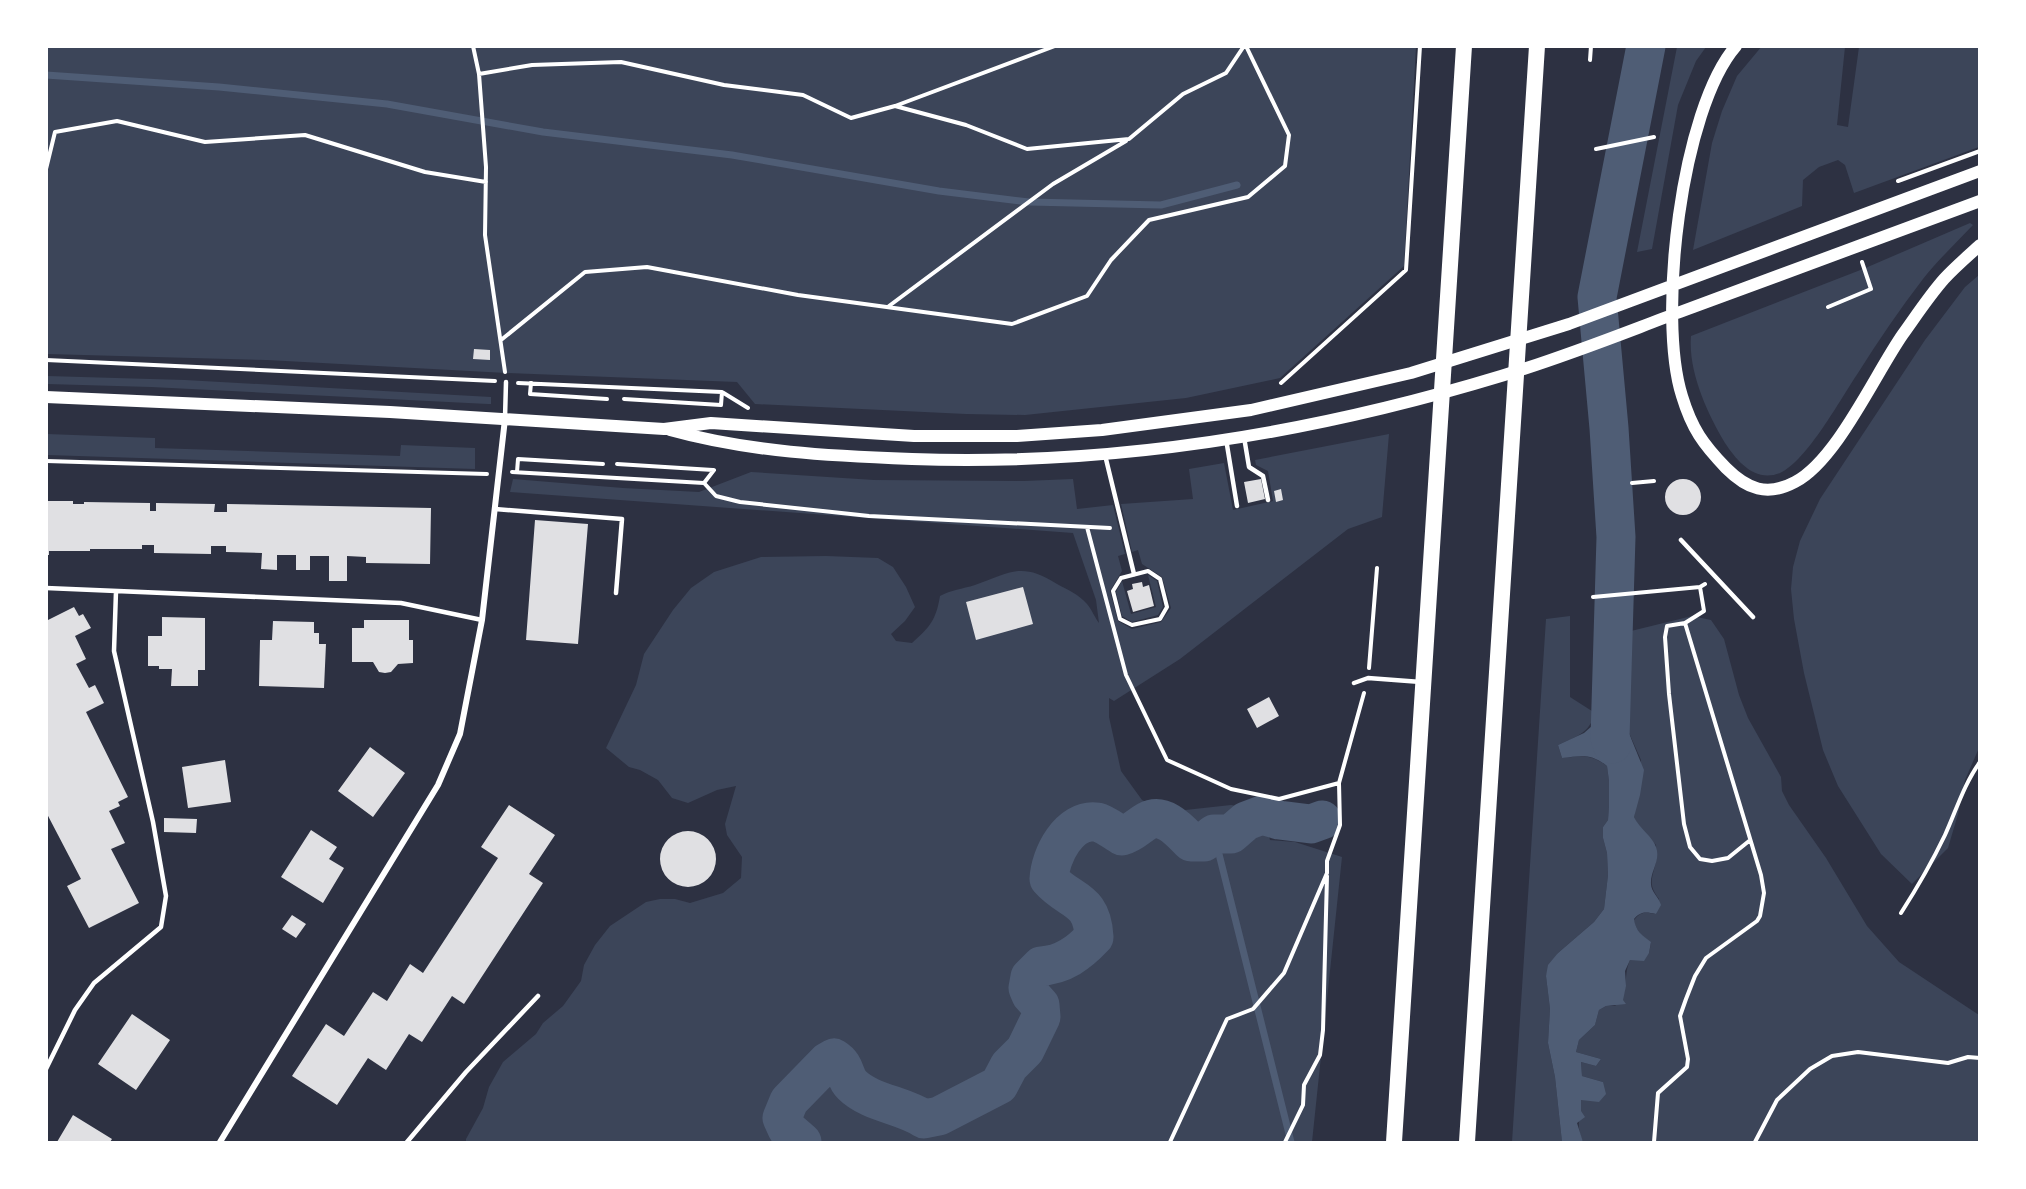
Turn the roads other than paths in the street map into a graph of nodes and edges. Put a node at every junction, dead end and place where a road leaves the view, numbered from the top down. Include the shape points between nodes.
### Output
1 (1464, 46) edge
2 (1537, 46) edge
3 (1736, 46) edge
4 (1980, 171) edge
5 (1980, 201) edge
6 (1980, 244) edge
7 (506, 382) road end
8 (46, 397) edge
9 (505, 419) junction
10 (664, 429) junction
11 (1244, 437) junction
12 (1226, 440) junction
13 (1105, 455) junction
14 (1268, 500) dead end
15 (1237, 506) dead end
16 (495, 509) junction
17 (1681, 540) dead end
18 (1134, 574) road end
19 (46, 588) edge
20 (116, 591) junction
21 (616, 593) dead end
22 (1753, 617) dead end
23 (482, 620) junction
24 (1354, 683) dead end
25 (1424, 683) junction
26 (538, 996) dead end
27 (46, 1069) edge
28 (220, 1143) edge
29 (406, 1143) edge
30 (1394, 1143) edge
31 (1467, 1143) edge

1 - 25 highway
2 - 31 highway
3 - 6 main road via 1714,79 1702,110 1676,239 1671,306 1673,354 1691,422 1704,445 1737,478 1752,488 1775,490 1810,472 1830,452 1902,335 1943,279
4 - 10 main road via 1527,338 1411,373 1316,396 1189,420 1017,436 914,436 711,423
5 - 11 main road via 1504,376 1322,422
7 - 9 lane
8 - 9 main road
9 - 10 main road
9 - 16 street
10 - 13 main road via 711,442 854,457 952,461
11 - 12 main road
11 - 14 lane via 1249,466 1263,476
12 - 13 main road
12 - 15 lane
13 - 18 lane
16 - 21 lane via 622,519
16 - 23 street
17 - 22 lane
19 - 20 lane
20 - 23 lane via 401,603
20 - 27 lane via 114,651 166,897 161,927 94,983 75,1010
23 - 28 street via 460,734 438,785
24 - 25 lane via 1368,678
25 - 30 highway
26 - 29 lane via 466,1071

